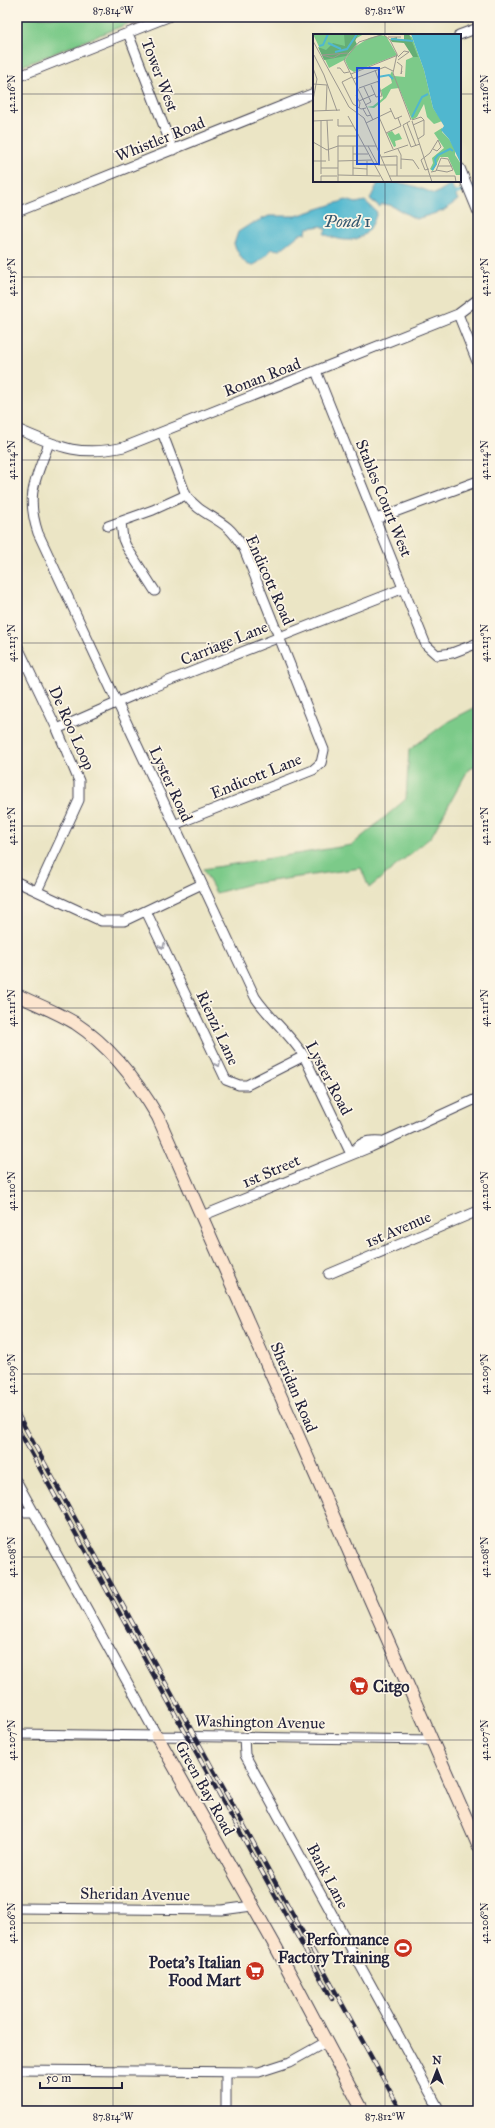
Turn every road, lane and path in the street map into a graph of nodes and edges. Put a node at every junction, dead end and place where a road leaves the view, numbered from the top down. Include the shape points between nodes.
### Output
1 (168, 17) edge
2 (478, 28) edge
3 (128, 33) junction
4 (461, 35) edge
5 (17, 77) edge
6 (313, 93) edge
7 (173, 150) junction
8 (461, 170) edge
9 (17, 212) edge
10 (478, 212) edge
11 (478, 299) edge
12 (458, 314) junction
13 (478, 364) edge
14 (316, 371) junction
15 (17, 429) edge
16 (162, 432) junction
17 (49, 443) junction
18 (478, 481) edge
19 (186, 495) junction
20 (376, 519) junction
21 (121, 522) junction
22 (108, 526) dead end
23 (404, 588) junction
24 (155, 591) dead end
25 (279, 637) junction
26 (478, 643) edge
27 (17, 645) edge
28 (116, 703) junction
29 (57, 729) junction
30 (318, 736) joint
31 (174, 825) junction
32 (17, 882) edge
33 (202, 884) junction
34 (37, 891) junction
35 (146, 911) junction
36 (17, 995) edge
37 (304, 1056) junction
38 (478, 1098) edge
39 (351, 1154) junction
40 (478, 1211) edge
41 (202, 1216) junction
42 (329, 1274) dead end
43 (17, 1482) edge
44 (17, 1512) edge
45 (34, 1512) junction
46 (17, 1734) edge
47 (157, 1736) junction
48 (244, 1737) junction
49 (431, 1740) junction
50 (478, 1845) edge
51 (252, 1906) junction
52 (17, 1908) edge
53 (326, 2042) junction
54 (17, 2070) edge
55 (226, 2073) junction
56 (226, 2111) edge
57 (363, 2111) edge
58 (440, 2111) edge

1 - 3 street
2 - 4 street
3 - 5 street
3 - 7 street, Tower West
6 - 7 street, Whistler Road
7 - 9 street, Whistler Road
8 - 10 street
11 - 12 street, Ronan Road
12 - 13 street
12 - 14 street, Ronan Road
14 - 16 street, Ronan Road
14 - 20 street, Stables Court West
15 - 17 street
16 - 17 street, Ronan Road via 124,447 102,452 66,449
16 - 19 street, Endicott Road
17 - 28 street, Lyster Road via 31,491 32,518
18 - 20 street
19 - 21 street
19 - 25 street, Endicott Road via 192,504 228,528 237,538 244,549
20 - 23 street, Stables Court West
21 - 22 street
21 - 24 street via 126,546
23 - 25 street, Carriage Lane
23 - 26 street, Stables Court West via 426,645 437,655 452,653
25 - 28 street, Carriage Lane
25 - 30 street, Endicott Road
27 - 29 street, De Roo Loop
28 - 29 street, Carriage Lane
28 - 31 street, Lyster Road
29 - 34 street, De Roo Loop via 77,772 79,800
30 - 31 street, Endicott Lane via 324,757 313,770
31 - 33 street, Lyster Road
32 - 34 street
33 - 35 street
33 - 37 street, Lyster Road via 255,997
34 - 35 street via 101,921 124,921
35 -> 37 street, Rienzi Lane via 226,1080 239,1086 247,1085
36 - 41 main road, Sheridan Road via 76,1024 101,1044 130,1074 158,1117
37 - 39 street, Lyster Road
38 - 39 street, 1st Street
39 - 41 street, 1st Street
40 - 42 street, 1st Avenue
41 - 49 main road, Sheridan Road
43 - 45 street, Green Bay Road
44 - 45 street
45 - 47 street, Green Bay Road
46 - 47 street, Washington Avenue
47 - 48 street, Washington Avenue
47 - 51 main road, Green Bay Road
48 - 49 street, Washington Avenue
48 - 58 street, Bank Lane via 245,1755
49 - 50 main road, Sheridan Road
51 - 52 street, Sheridan Avenue via 222,1910
51 - 53 main road, Green Bay Road
53 - 55 street via 269,2070
53 - 57 main road, Green Bay Road
54 - 55 street
55 - 56 street

